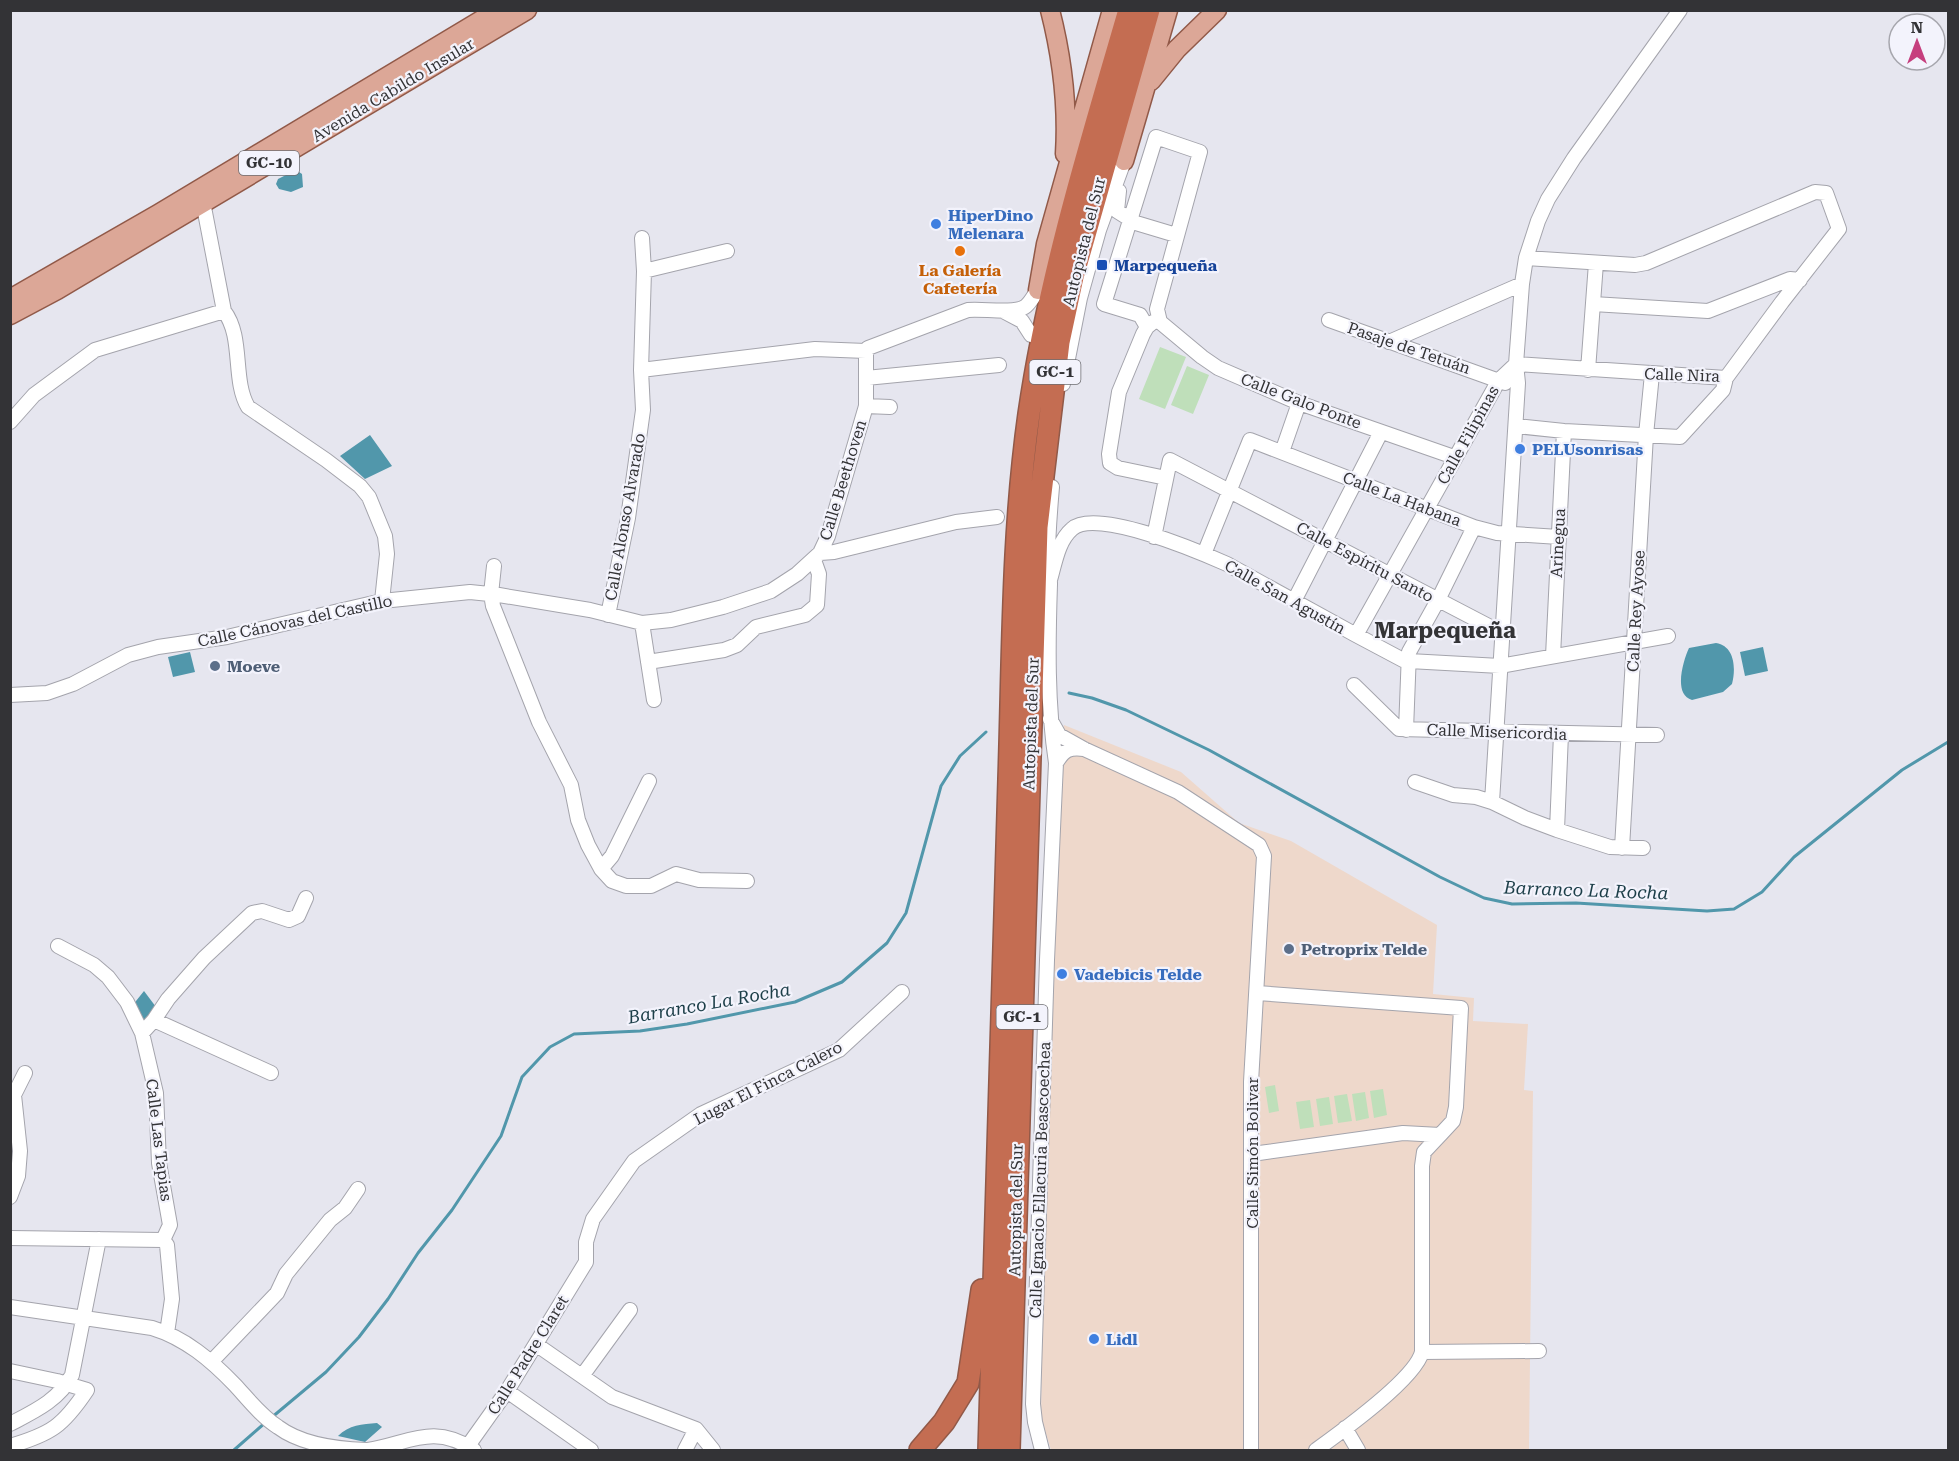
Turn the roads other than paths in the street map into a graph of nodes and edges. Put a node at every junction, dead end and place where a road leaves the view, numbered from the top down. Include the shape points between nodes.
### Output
1 (498, 10) edge
2 (527, 10) edge
3 (1050, 10) edge
4 (1112, 10) edge
5 (1129, 10) edge
6 (1149, 10) edge
7 (1168, 10) edge
8 (1217, 10) edge
9 (1680, 10) edge
10 (1146, 87) junction
11 (1124, 161) junction
12 (1059, 197) junction
13 (203, 202) junction
14 (1130, 220) junction
15 (1176, 235) junction
16 (642, 238) dead end
17 (727, 251) dead end
18 (1526, 258) junction
19 (1596, 263) junction
20 (644, 271) junction
21 (1800, 280) junction
22 (1522, 284) junction
23 (1038, 290) junction
24 (10, 299) edge
25 (1593, 304) junction
26 (999, 310) junction
27 (225, 311) junction
28 (10, 315) edge
29 (1159, 316) junction
30 (1329, 320) dead end
31 (1143, 321) junction
32 (1031, 335) junction
33 (1389, 342) junction
34 (866, 351) junction
35 (1516, 364) junction
36 (999, 365) dead end
37 (641, 370) junction
38 (1588, 370) junction
39 (1652, 374) junction
40 (866, 378) junction
41 (1726, 378) junction
42 (1499, 380) junction
43 (1518, 394) junction
44 (1299, 403) junction
45 (866, 406) junction
46 (890, 408) dead end
47 (10, 422) edge
48 (1516, 426) junction
49 (1564, 431) junction
50 (1382, 432) junction
51 (1646, 435) junction
52 (1282, 452) junction
53 (1454, 457) junction
54 (1167, 478) junction
55 (1021, 479) junction
56 (1356, 482) junction
57 (1228, 491) junction
58 (1426, 510) junction
59 (997, 517) dead end
60 (1474, 527) junction
61 (1508, 534) junction
62 (1154, 537) junction
63 (1559, 537) junction
64 (1325, 541) junction
65 (1204, 554) junction
66 (817, 557) junction
67 (494, 566) dead end
68 (1390, 575) junction
69 (1050, 580) junction
70 (491, 594) junction
71 (1438, 600) junction
72 (382, 601) junction
73 (1294, 601) junction
74 (608, 615) junction
75 (642, 623) junction
76 (1502, 633) junction
77 (1356, 635) junction
78 (1668, 636) dead end
79 (1635, 641) junction
80 (1047, 655) junction
81 (1553, 656) junction
82 (1409, 661) junction
83 (648, 662) junction
84 (1500, 666) junction
85 (1354, 685) dead end
86 (10, 695) edge
87 (654, 700) dead end
88 (1050, 719) junction
89 (1406, 729) junction
90 (1496, 732) junction
91 (1561, 734) junction
92 (1629, 734) junction
93 (1657, 735) dead end
94 (1030, 744) junction
95 (1084, 749) junction
96 (1056, 763) junction
97 (649, 781) dead end
98 (1415, 782) dead end
99 (1492, 802) junction
100 (1557, 830) junction
101 (1622, 848) junction
102 (1643, 848) dead end
103 (601, 869) junction
104 (747, 881) dead end
105 (306, 898) dead end
106 (58, 946) dead end
107 (902, 992) dead end
108 (1257, 993) junction
109 (154, 1020) junction
110 (142, 1033) junction
111 (25, 1072) dead end
112 (270, 1073) dead end
113 (1440, 1135) junction
114 (998, 1153) junction
115 (1252, 1154) junction
116 (358, 1189) dead end
117 (10, 1197) edge
118 (10, 1238) edge
119 (99, 1239) junction
120 (163, 1240) junction
121 (586, 1262) joint
122 (1014, 1289) junction
123 (982, 1290) junction
124 (10, 1307) edge
125 (630, 1310) dead end
126 (84, 1318) junction
127 (167, 1333) junction
128 (537, 1345) junction
129 (1539, 1351) dead end
130 (1421, 1356) junction
131 (212, 1361) junction
132 (10, 1371) edge
133 (582, 1376) junction
134 (68, 1384) junction
135 (507, 1391) junction
136 (10, 1424) edge
137 (1345, 1428) junction
138 (696, 1429) junction
139 (10, 1446) edge
140 (469, 1449) edge
141 (367, 1450) edge
142 (591, 1450) edge
143 (685, 1450) edge
144 (713, 1450) edge
145 (920, 1450) edge
146 (977, 1450) edge
147 (989, 1450) edge
148 (1009, 1450) edge
149 (1020, 1450) edge
150 (1042, 1450) edge
151 (1251, 1450) edge
152 (1316, 1450) edge
153 (1358, 1450) edge

1 - 24 main road, Avenida Cabildo Insular / GC-10
2 - 13 main road, Avenida Cabildo Insular / GC-10
3 - 12 main road via 1063,78 1066,138
4 - 12 main road
5 - 55 highway, Autopista del Sur / GC-1 via 1057,266 1041,338
6 - 94 highway, Autopista del Sur / GC-1 via 1092,206 1059,342 1037,527
7 - 10 main road
8 - 10 main road via 1177,48
9 - 18 street via 1568,167 1544,207
10 - 11 main road
11 - 14 street via 1117,212
11 - 69 street via 1083,289 1063,386 1050,512
12 - 23 main road
13 - 27 street
13 - 28 main road, Avenida Cabildo Insular / GC-10
14 - 15 street
14 - 15 street via 1156,138 1200,152
14 - 31 street via 1104,304
15 - 29 street
16 - 20 street, Calle Alonso Alvarado
17 - 20 street
18 - 19 street
18 - 22 street
19 - 21 street, Calle Nira via 1646,263 1815,192 1826,193 1839,229
19 - 25 street
20 - 37 street, Calle Alonso Alvarado
21 - 25 street via 1790,279 1708,311
21 - 41 street, Calle Nira
22 - 33 street
22 - 35 street
23 - 26 street via 1026,307
23 - 32 highway
25 - 38 street
26 - 32 street via 1022,321
26 - 34 street via 968,310
27 - 47 street via 95,350 34,395
27 - 72 street via 231,319 241,396 248,408 326,460 369,497 385,536
29 - 31 street via 1154,321
29 - 44 street, Calle Galo Ponte via 1218,368
30 - 33 street, Pasaje de Tetuán
31 - 54 street via 1116,401 1110,463
32 - 55 highway via 1016,430
33 - 42 street, Pasaje de Tetuán
34 - 37 street via 815,349
34 - 40 street, Calle Beethoven
35 - 38 street, Calle Nira
35 - 42 street, Calle Filipinas
35 - 43 street
36 - 40 street
37 - 74 street, Calle Alonso Alvarado via 643,410
38 - 39 street, Calle Nira
39 - 41 street, Calle Nira
39 - 51 street, Calle Rey Ayose
40 - 45 street, Calle Beethoven
41 - 51 street via 1723,390 1680,437
42 - 43 street, Pasaje de Tetuán via 1513,386
42 - 53 street, Calle Filipinas
43 - 48 street
44 - 50 street, Calle Galo Ponte
44 - 52 street
45 - 46 street, Calle Beethoven
45 - 66 street, Calle Beethoven via 828,536
48 - 49 street
48 - 61 street
49 - 51 street
49 - 63 street, Arinegua
50 - 53 street, Calle Galo Ponte
50 - 56 street
51 - 79 street, Calle Rey Ayose
52 - 56 street, Calle La Habana
52 - 57 street, Calle La Habana via 1250,440
53 - 58 street, Calle Filipinas
54 - 57 street, Calle Espíritu Santo via 1170,460
54 - 62 street
55 - 114 highway, Autopista del Sur / GC-1
56 - 58 street, Calle La Habana
56 - 64 street
57 - 64 street, Calle Espíritu Santo
57 - 65 street
58 - 60 street, Calle La Habana
58 - 68 street, Calle Filipinas
59 - 66 street, Calle Cánovas del Castillo via 956,522
60 - 61 street, Calle La Habana
60 - 71 street
61 - 63 street, Calle La Habana
61 - 76 street
62 - 65 street, Calle San Agustín
62 - 69 street, Calle San Agustín via 1115,524 1080,524 1065,537
63 - 81 street, Arinegua
64 - 68 street, Calle Espíritu Santo
64 - 73 street
65 - 73 street, Calle San Agustín
66 - 75 street, Calle Cánovas del Castillo via 771,591 671,620
66 - 83 street via 817,605 805,615 756,627 737,645 724,650
67 - 70 street
68 - 71 street, Calle Espíritu Santo
68 - 77 street, Calle Filipinas
69 - 80 street, Calle Ignacio Ellacuria Beascoechea
70 - 72 street, Calle Cánovas del Castillo via 470,592
70 - 74 street, Calle Cánovas del Castillo
70 - 103 street via 539,722 572,785 578,820
71 - 76 street, Calle Espíritu Santo
71 - 82 street via 1409,652
72 - 86 street, Calle Cánovas del Castillo via 227,637 158,647 129,655 47,693
73 - 77 street, Calle San Agustín
74 - 75 street, Calle Cánovas del Castillo
75 - 83 street
76 - 84 street
77 - 82 street, Calle San Agustín
78 - 79 street, Calle San Agustín
79 - 81 street, Calle San Agustín
79 - 92 street, Calle Rey Ayose
80 - 88 street, Calle Ignacio Ellacuria Beascoechea
80 - 94 highway
81 - 84 street, Calle San Agustín
82 - 84 street, Calle San Agustín
82 - 89 street
83 - 87 street
84 - 90 street
85 - 89 street, Calle Misericordia via 1398,729
88 - 95 street via 1059,735
88 - 96 street, Calle Ignacio Ellacuria Beascoechea
89 - 90 street, Calle Misericordia
90 - 91 street, Calle Misericordia
90 - 99 street
91 - 92 street, Calle Misericordia
91 - 100 street
92 - 93 street, Calle Misericordia
92 - 101 street, Calle Rey Ayose
94 - 122 highway, Autopista del Sur / GC-1
95 - 96 street via 1071,747 1062,752
95 - 108 street, Calle Simón Bolivar via 1178,792 1259,844 1264,856
96 - 150 street, Calle Ignacio Ellacuria Beascoechea via 1033,1404
97 - 103 street via 612,856
98 - 99 street via 1453,795
99 - 100 street
100 - 101 street
101 - 102 street
103 - 104 street via 612,881 626,886 651,886 676,874 699,880
105 - 109 street via 298,916 289,920 262,910 252,913 204,958
106 - 110 street, Calle Las Tapias via 108,977 127,1002
107 - 121 street, Lugar El Finca Calero via 839,1050 701,1114 634,1161 592,1219
108 - 113 street via 1461,1008 1456,1107 1453,1121
108 - 115 street, Calle Simón Bolivar via 1251,1082
109 - 110 street
109 - 112 street
110 - 120 street, Calle Las Tapias via 156,1093 159,1163 170,1225
111 - 117 street via 14,1095 20,1151 18,1176
113 - 115 street via 1403,1133
113 - 130 street via 1424,1152 1422,1166
114 - 123 highway via 986,1189
114 - 147 highway, Autopista del Sur / GC-1
115 - 151 street, Calle Simón Bolivar
116 - 131 street via 286,1274 277,1293
118 - 119 street
119 - 120 street
119 - 126 street
120 - 127 street, Calle Las Tapias via 167,1245 171,1299
121 - 128 street, Calle Padre Claret
122 - 148 highway, Autopista del Sur / GC-1
122 - 149 highway via 1019,1341
123 - 145 highway via 968,1383 944,1422
123 - 146 highway
124 - 126 street
125 - 133 street
126 - 127 street
126 - 134 street
127 - 131 street
128 - 133 street
128 - 135 street, Calle Padre Claret
129 - 130 street
130 - 137 street
131 - 141 street via 277,1427 332,1447
132 - 134 street
133 - 138 street via 612,1397
134 - 136 street via 49,1402
134 - 139 street via 87,1390 71,1413 41,1437
135 - 140 street, Calle Padre Claret
135 - 142 street
137 - 152 street
137 - 153 street
138 - 143 street
138 - 144 street
140 - 141 street via 452,1438 434,1435

